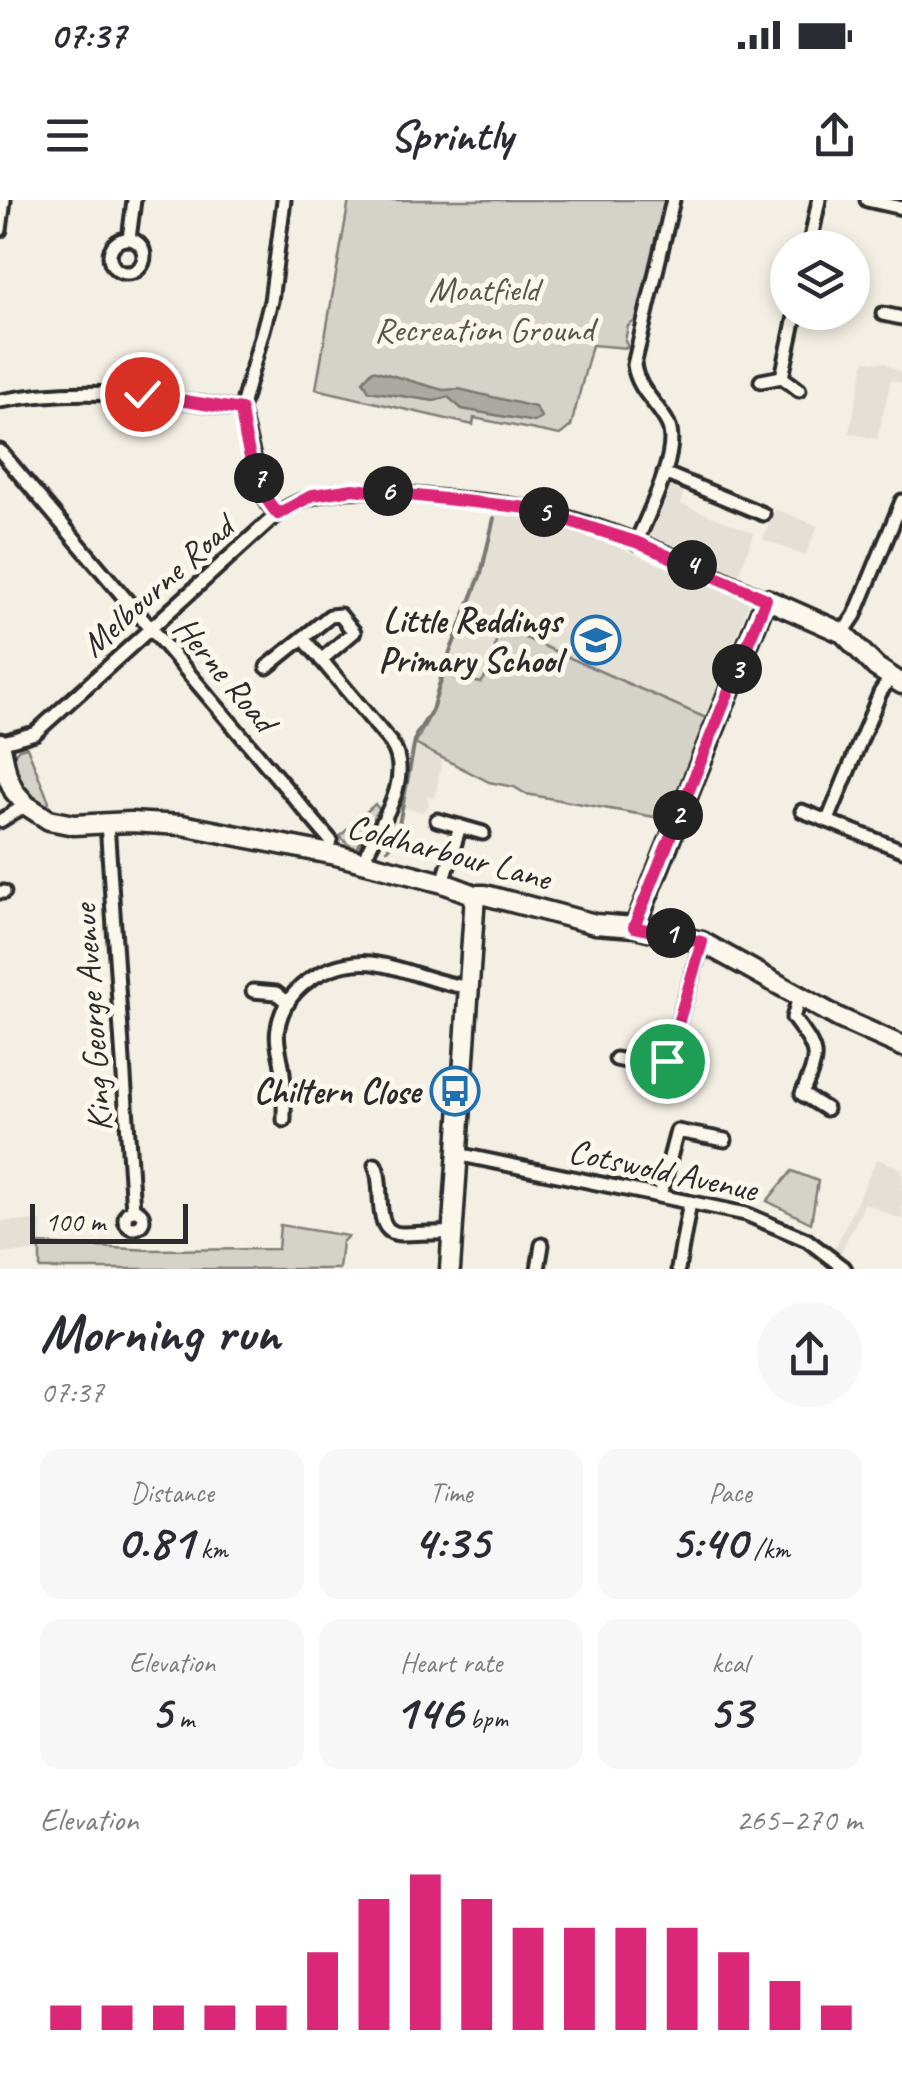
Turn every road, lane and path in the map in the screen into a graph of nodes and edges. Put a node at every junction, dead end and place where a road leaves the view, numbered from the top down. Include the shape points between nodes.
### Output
1 (4, 200) edge
2 (134, 200) edge
3 (284, 200) edge
4 (673, 200) edge
5 (820, 200) edge
6 (867, 200) edge
7 (902, 208) edge
8 (0, 230) edge
9 (814, 230) edge
10 (128, 239) dead end
11 (883, 314) dead end
12 (902, 318) edge
13 (792, 330) edge
14 (782, 377) junction
15 (761, 381) dead end
16 (799, 390) dead end
17 (0, 401) edge
18 (241, 410) junction
19 (0, 451) edge
20 (664, 472) junction
21 (902, 501) edge
22 (278, 514) junction
23 (763, 514) dead end
24 (636, 542) junction
25 (766, 599) junction
26 (151, 629) junction
27 (843, 633) junction
28 (302, 638) junction
29 (321, 660) junction
30 (267, 667) dead end
31 (896, 681) edge
32 (0, 743) edge
33 (26, 805) junction
34 (802, 811) dead end
35 (437, 820) dead end
36 (828, 820) junction
37 (0, 822) edge
38 (107, 823) junction
39 (460, 826) junction
40 (483, 834) dead end
41 (331, 841) dead end
42 (902, 850) edge
43 (363, 861) junction
44 (444, 883) junction
45 (475, 895) junction
46 (634, 927) junction
47 (702, 942) junction
48 (468, 988) junction
49 (253, 991) dead end
50 (799, 997) junction
51 (288, 1004) junction
52 (902, 1046) edge
53 (616, 1060) dead end
54 (826, 1109) dead end
55 (284, 1120) dead end
56 (725, 1140) dead end
57 (457, 1154) junction
58 (375, 1165) dead end
59 (660, 1196) junction
60 (690, 1202) junction
61 (133, 1210) dead end
62 (452, 1233) junction
63 (542, 1245) dead end
64 (450, 1269) edge
65 (538, 1269) edge
66 (678, 1269) edge
67 (845, 1269) edge

1 - 8 street
2 - 10 street
3 - 18 street, Melbourne Road via 271,301
4 - 20 street via 634,365 670,429
5 - 9 street
6 - 7 street
11 - 12 street
13 - 14 street
14 - 15 street
14 - 16 street
17 - 18 street via 97,392
18 - 22 street, Melbourne Road via 261,487
19 - 26 street, Herne Road
20 - 23 street
20 - 24 street
21 - 27 street
22 - 24 street via 313,495 374,490 538,510
22 - 26 street, Melbourne Road
24 - 25 street
25 - 27 street
25 - 46 street
26 - 32 street, Melbourne Road via 34,732
26 - 41 street, Herne Road
27 - 31 street
28 - 29 street
28 - 29 street via 340,615 354,632
28 - 30 street
29 - 43 street via 398,756 396,787
31 - 36 street via 880,693
32 - 33 street via 11,785
33 - 37 street
33 - 38 street, Coldharbour Lane via 48,820
34 - 36 street
35 - 39 street
36 - 42 street
38 - 43 street, Coldharbour Lane via 182,826
38 - 61 street, King George Avenue
39 - 40 street
39 - 44 street
43 - 44 street, Coldharbour Lane
44 - 45 street, Coldharbour Lane
45 - 46 street, Coldharbour Lane
45 - 48 street
46 - 47 street, Coldharbour Lane
47 - 50 street, Coldharbour Lane
47 - 53 street via 667,1061 654,1067
48 - 51 street via 392,966 347,962 324,970
48 - 57 street
49 - 51 street via 276,993
50 - 52 street, Coldharbour Lane
50 - 54 street via 793,1018 816,1058 802,1094
51 - 55 street via 277,1030
56 - 59 street via 677,1131
57 - 59 street, Cotswold Avenue
57 - 62 street
58 - 62 street via 388,1228 400,1234
59 - 60 street, Cotswold Avenue
60 - 66 street
60 - 67 street, Cotswold Avenue via 784,1228
62 - 64 street
63 - 65 street

